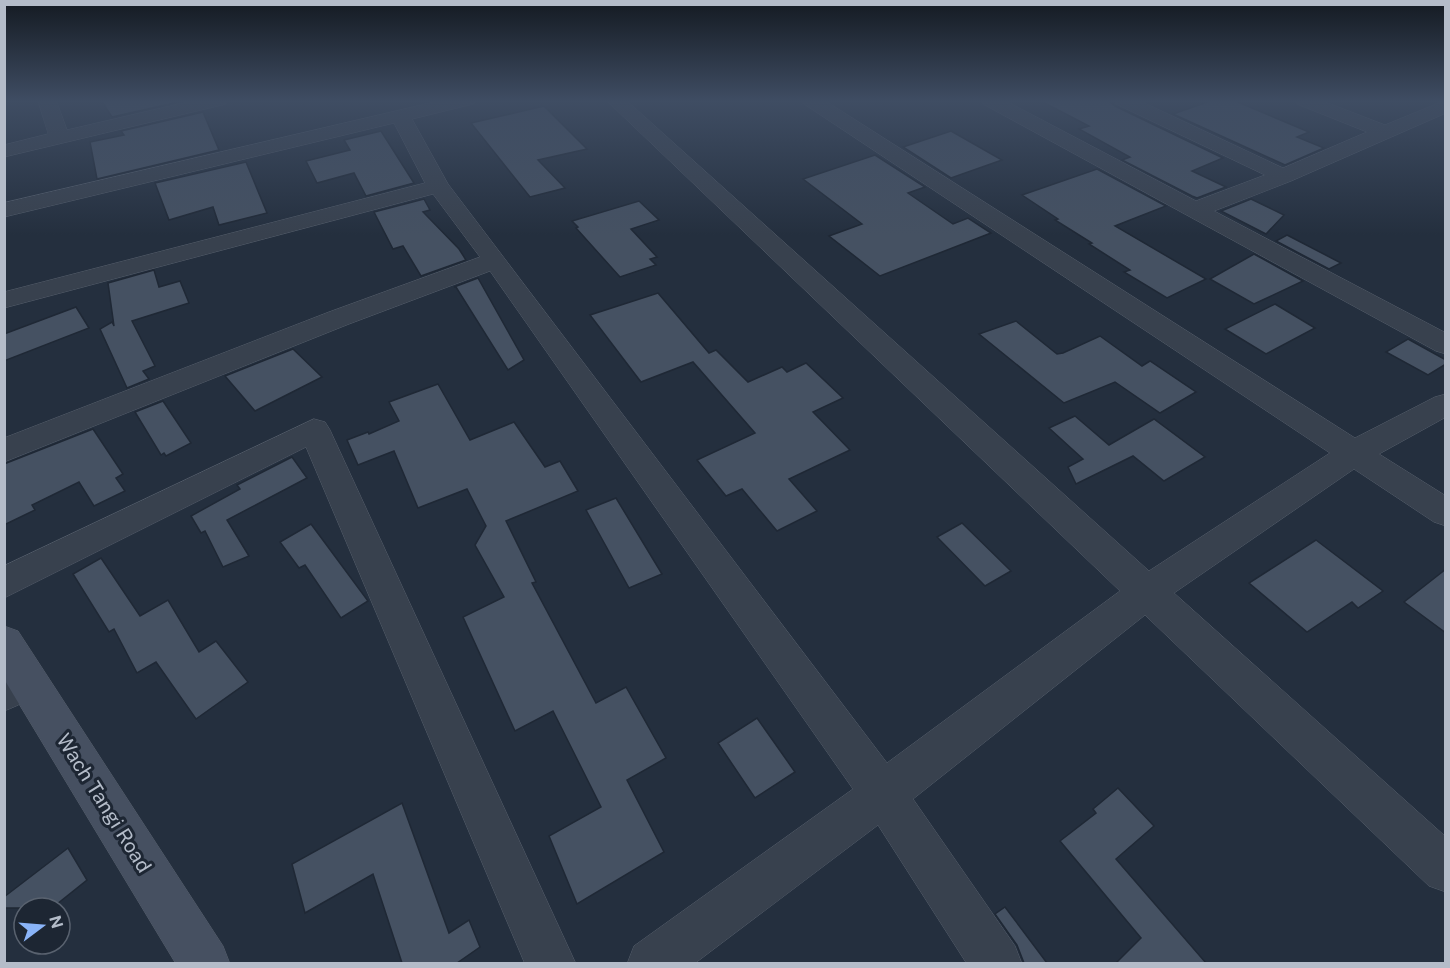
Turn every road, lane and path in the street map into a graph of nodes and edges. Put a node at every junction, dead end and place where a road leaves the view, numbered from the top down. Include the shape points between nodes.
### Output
1 (26, 145) edge
2 (274, 145) edge
3 (416, 145) edge
4 (664, 145) edge
5 (880, 145) edge
6 (1074, 145) edge
7 (1218, 145) edge
8 (1354, 145) edge
9 (4, 151) edge
10 (1283, 176) junction
11 (438, 186) junction
12 (4, 210) edge
13 (1195, 210) junction
14 (495, 260) junction
15 (4, 300) edge
16 (1446, 345) edge
17 (1446, 404) edge
18 (4, 451) edge
19 (1354, 453) junction
20 (1446, 513) edge
21 (4, 583) edge
22 (1145, 593) junction
23 (11, 671) edge
24 (883, 794) junction
25 (1446, 869) edge
26 (205, 963) edge
27 (551, 963) edge
28 (652, 963) edge
29 (998, 963) edge

1 - 9 street
2 - 12 street
3 - 11 street
4 - 22 street
5 - 19 street
6 - 13 street
7 - 10 street
8 - 10 street
10 - 13 street
11 - 14 street
11 - 15 street
13 - 16 street
14 - 18 street
14 - 24 street
17 - 19 street
19 - 20 street
19 - 22 street
21 - 27 street via 314,430
22 - 24 street
22 - 25 street
23 - 26 main road, Wach Tangi Road
24 - 28 street
24 - 29 street

